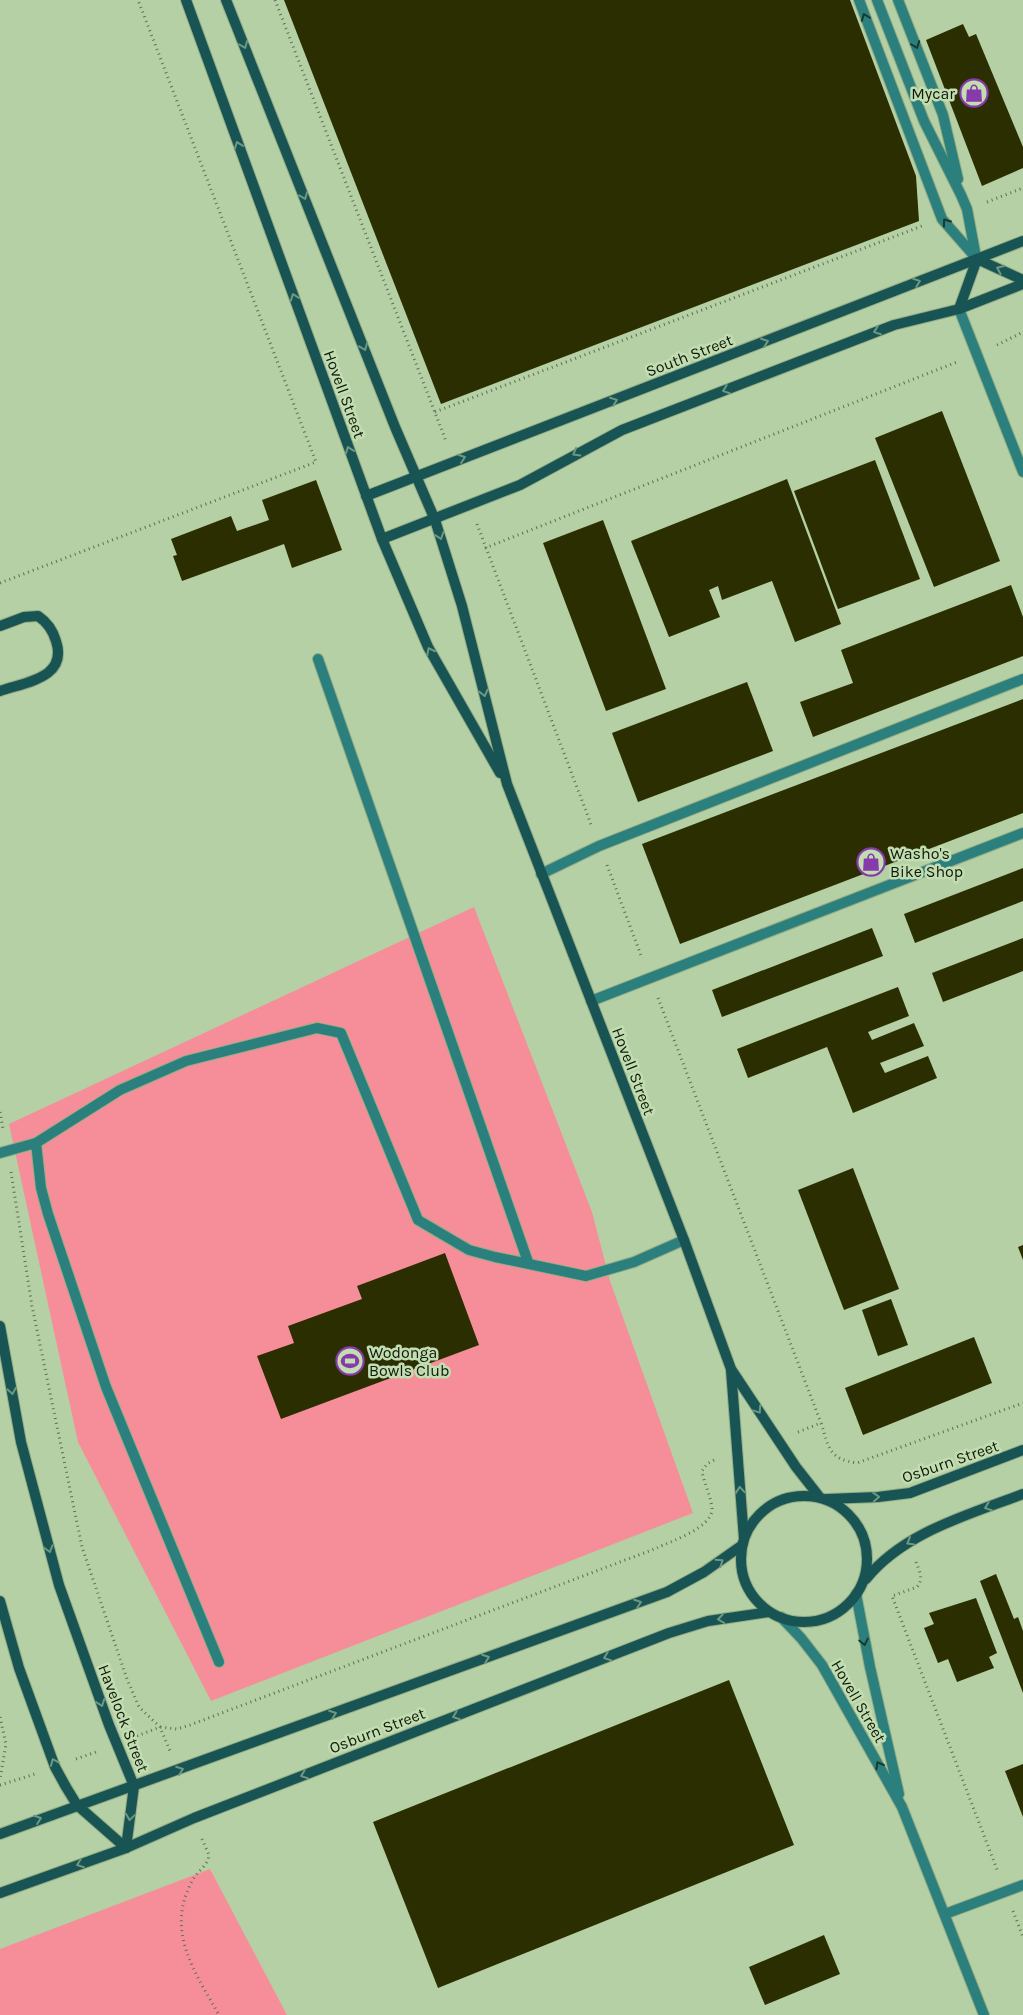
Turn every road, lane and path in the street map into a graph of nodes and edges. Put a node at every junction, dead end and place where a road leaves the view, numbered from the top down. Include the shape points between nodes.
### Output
1 (138, 0) edge
2 (186, 0) edge
3 (226, 0) edge
4 (275, 0) edge
5 (859, 0) edge
6 (877, 0) edge
7 (898, 0) edge
8 (1023, 188) edge
9 (961, 195) junction
10 (967, 209) junction
11 (942, 219) junction
12 (1023, 241) edge
13 (977, 259) junction
14 (1023, 280) edge
15 (1023, 284) edge
16 (959, 309) junction
17 (1023, 332) edge
18 (976, 355) junction
19 (435, 412) junction
20 (454, 461) junction
21 (1023, 472) edge
22 (416, 475) junction
23 (366, 496) junction
24 (471, 504) junction
25 (435, 520) junction
26 (382, 539) junction
27 (485, 548) junction
28 (0, 584) edge
29 (0, 626) edge
30 (318, 659) dead end
31 (1023, 679) edge
32 (0, 691) edge
33 (507, 784) junction
34 (1023, 833) edge
35 (599, 846) junction
36 (541, 874) junction
37 (650, 978) junction
38 (590, 1001) junction
39 (0, 1112) edge
40 (36, 1143) junction
41 (4, 1152) edge
42 (684, 1240) junction
43 (528, 1262) junction
44 (0, 1326) edge
45 (731, 1370) junction
46 (1023, 1402) edge
47 (821, 1423) junction
48 (778, 1439) junction
49 (1023, 1450) edge
50 (737, 1452) junction
51 (1023, 1494) edge
52 (822, 1497) junction
53 (743, 1543) junction
54 (908, 1543) junction
55 (863, 1582) junction
56 (856, 1594) junction
57 (0, 1602) edge
58 (769, 1612) junction
59 (780, 1616) junction
60 (219, 1662) dead end
61 (0, 1717) edge
62 (160, 1727) junction
63 (117, 1744) junction
64 (56, 1767) junction
65 (0, 1779) edge
66 (0, 1786) edge
67 (134, 1786) junction
68 (77, 1805) junction
69 (902, 1807) junction
70 (0, 1834) edge
71 (126, 1848) junction
72 (209, 1855) dead end
73 (1023, 1885) edge
74 (1005, 1891) junction
75 (0, 1893) edge
76 (945, 1914) junction
77 (1023, 1938) edge
78 (219, 2015) edge
79 (984, 2015) edge

1 - 28 path via 316,462
23 -> 2 street, Hovell Street
3 -> 22 street, Hovell Street
4 - 19 path
11 -> 5 street
6 - 9 street via 924,121
7 -> 9 street via 943,115
8 - 10 path
9 - 10 street
10 - 13 street
13 -> 11 street
11 - 19 path
12 - 13 street, South Street
14 -> 13 street
13 - 16 street
20 -> 13 street, South Street
15 - 16 street
16 - 18 street
16 -> 24 street via 904,321 622,430 532,479
17 - 18 path
18 - 21 street
18 - 27 path
19 - 20 path
20 - 22 street, South Street
22 - 23 street, South Street
22 - 25 street, Hovell Street
23 - 26 street, Hovell Street
24 - 25 street
24 - 27 path
25 - 26 street
25 -> 33 street, Hovell Street via 462,606
33 -> 26 street, Hovell Street via 428,647
27 - 35 path
29 - 32 street via 24,617 38,616 54,635 59,658 54,668 44,675
30 - 43 street
31 - 35 street
33 - 36 street, Hovell Street
34 - 37 street
35 - 36 street
35 - 37 path
36 - 38 street, Hovell Street
37 - 38 street
37 - 47 path
38 - 42 street, Hovell Street
39 - 41 path
40 - 41 street
40 - 43 street via 120,1090 186,1061 317,1028 341,1034 418,1220 469,1250
40 - 60 street via 41,1188 48,1214 106,1387
41 - 62 path via 82,1547 139,1707
42 - 43 street via 634,1262 586,1276
42 - 45 street, Hovell Street
44 -> 63 street, Havelock Street via 21,1442 56,1576
45 -> 48 street, Hovell Street
45 - 50 street, Hovell Street
46 - 47 path via 857,1463 841,1461 830,1450
47 - 48 path
48 - 52 street, Hovell Street
52 -> 49 street, Osburn Street via 878,1497 910,1492
53 -> 50 street, Hovell Street
50 - 62 path via 711,1461 702,1471 712,1509 707,1520 665,1544 177,1730
51 -> 54 street via 954,1520
52 - 53 street via 795,1496 772,1505 757,1518
52 - 55 street via 846,1513 862,1536 867,1564
53 - 58 street via 740,1570 747,1589
67 -> 53 street, Osburn Street via 667,1592 704,1572
54 - 55 street via 886,1557
54 - 74 path via 920,1574 920,1583 892,1596
55 - 56 street
56 - 59 street via 836,1612 816,1621 797,1622
56 -> 69 street, Hovell Street
64 -> 57 street via 19,1668
58 - 59 street
58 -> 71 street, Osburn Street via 708,1621 669,1633 194,1818
69 -> 59 street, Hovell Street via 822,1665
61 - 65 path via 6,1744
62 - 63 path
63 - 64 path
63 - 67 street, Havelock Street
64 - 66 path
64 - 68 street
67 - 68 street, Osburn Street
67 -> 71 street, Havelock Street
70 -> 68 street, Osburn Street
68 - 71 street
69 - 76 street, Hovell Street
71 -> 75 street, Osburn Street
72 - 78 path via 205,1865 192,1879 182,1926 185,1951
73 - 74 street
74 - 76 street
74 - 77 path
76 - 79 street, Hovell Street

